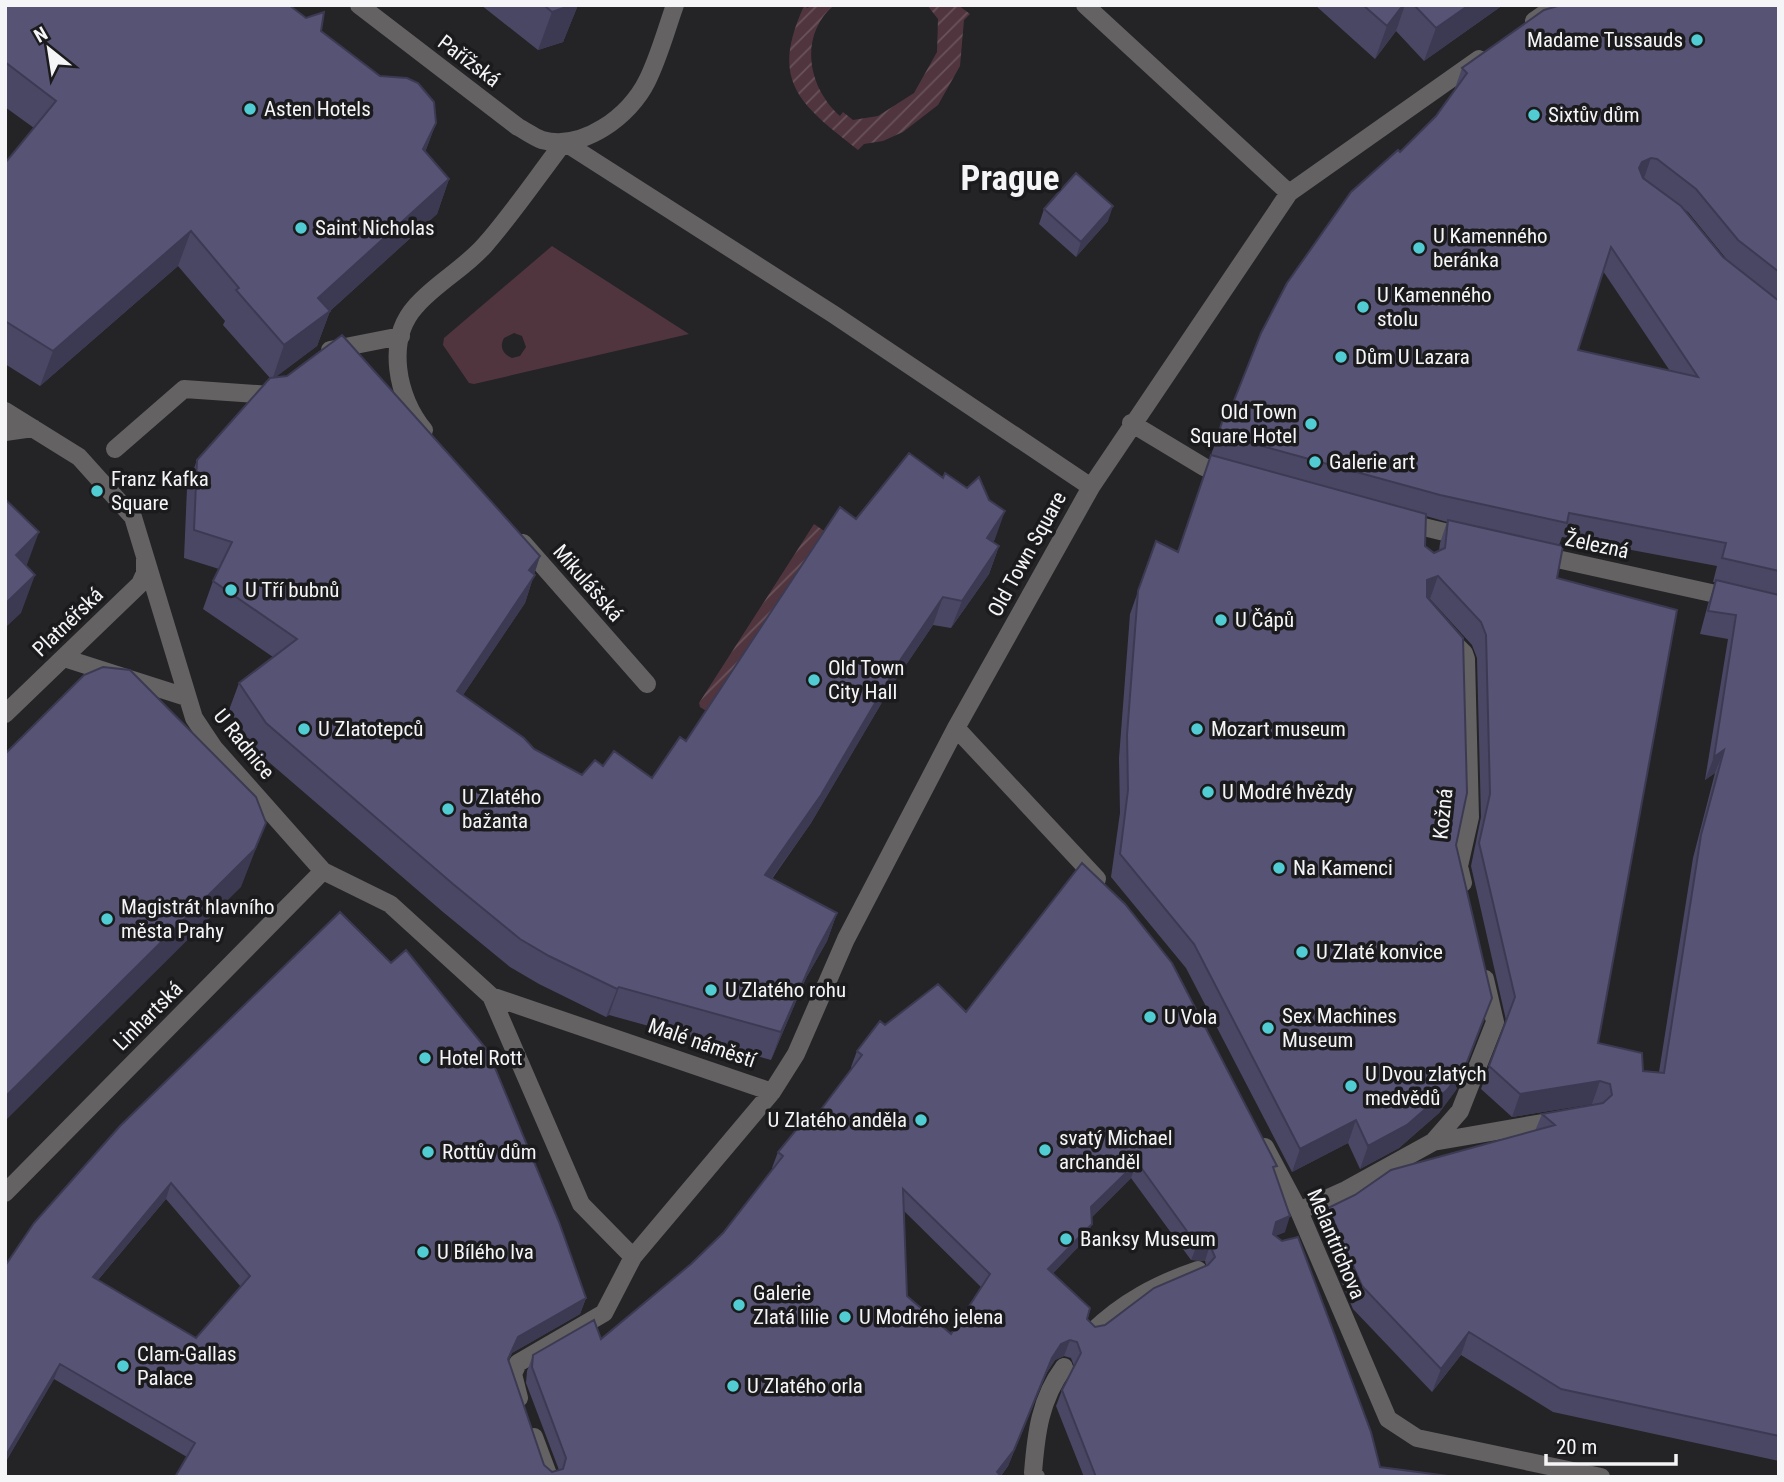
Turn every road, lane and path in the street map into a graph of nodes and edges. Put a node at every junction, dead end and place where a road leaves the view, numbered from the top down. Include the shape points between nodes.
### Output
1 (359, 5) edge
2 (676, 5) edge
3 (1085, 5) edge
4 (1558, 5) edge
5 (1524, 28) edge
6 (1491, 51) edge
7 (518, 127) joint
8 (564, 142) junction
9 (1289, 193) junction
10 (401, 336) junction
11 (312, 364) edge
12 (290, 380) edge
13 (5, 411) edge
14 (1131, 423) junction
15 (33, 428) junction
16 (5, 432) edge
17 (431, 439) edge
18 (116, 449) dead end
19 (1244, 478) edge
20 (1091, 487) junction
21 (1389, 518) edge
22 (1429, 529) junction
23 (512, 531) edge
24 (1481, 541) edge
25 (1520, 551) edge
26 (1428, 553) edge
27 (145, 554) junction
28 (1779, 608) edge
29 (1437, 625) edge
30 (64, 658) junction
31 (647, 684) dead end
32 (186, 697) junction
33 (5, 715) edge
34 (956, 728) junction
35 (323, 871) junction
36 (1108, 891) edge
37 (390, 904) joint
38 (1468, 905) edge
39 (1480, 957) edge
40 (491, 996) junction
41 (772, 1091) junction
42 (1579, 1117) edge
43 (1256, 1128) edge
44 (1433, 1142) junction
45 (5, 1193) edge
46 (1299, 1211) junction
47 (1308, 1236) junction
48 (1288, 1243) edge
49 (633, 1257) junction
50 (1198, 1270) edge
51 (1092, 1332) edge
52 (1064, 1367) edge
53 (1033, 1476) edge
54 (549, 1477) edge
55 (1601, 1477) edge

1 - 7 street, Pařížská
2 - 8 street via 635,100 598,130
3 - 9 street
4 - 5 street
6 - 9 street
7 - 8 street, Old Town Square via 542,140
8 - 10 street via 487,242 415,306
8 - 20 street, Old Town Square
9 - 14 street
10 - 11 street via 332,348
10 - 17 street via 402,392
12 - 18 street via 270,396 184,389
13 - 15 street, U Radnice
14 - 19 street via 1205,467
14 - 20 street
15 - 16 street
15 - 27 street, U Radnice via 79,457 114,493 133,517
20 - 34 street, Old Town Square
21 - 22 street
22 - 24 street
22 - 26 street
23 - 31 street, Mikulášská
25 - 28 street, Železná
27 - 30 street, Platnéřská via 140,584
27 - 32 street, U Radnice
29 - 38 street, Kožná via 1466,659 1470,817 1459,866
30 - 32 street
30 - 33 street, Platnéřská
32 - 35 street, U Radnice via 214,748
34 - 36 street
34 - 41 street, Old Town Square via 846,939 796,1054
35 - 37 street, U Radnice
35 - 45 street, Linhartská
37 - 40 street, Malé náměstí
39 - 44 street via 1495,1022 1460,1111
40 - 41 street, Malé náměstí
40 - 49 street, Malé náměstí via 581,1204
41 - 49 street, Malé náměstí
42 - 44 street
43 - 46 street, Melantrichova
44 - 46 street
46 - 47 street, Melantrichova
47 - 48 street
47 - 55 street, Melantrichova via 1381,1408 1396,1427 1417,1438
49 - 54 street, Malé náměstí via 604,1313 518,1363 513,1374
50 - 51 street via 1150,1288
52 - 53 street via 1052,1383 1039,1417

